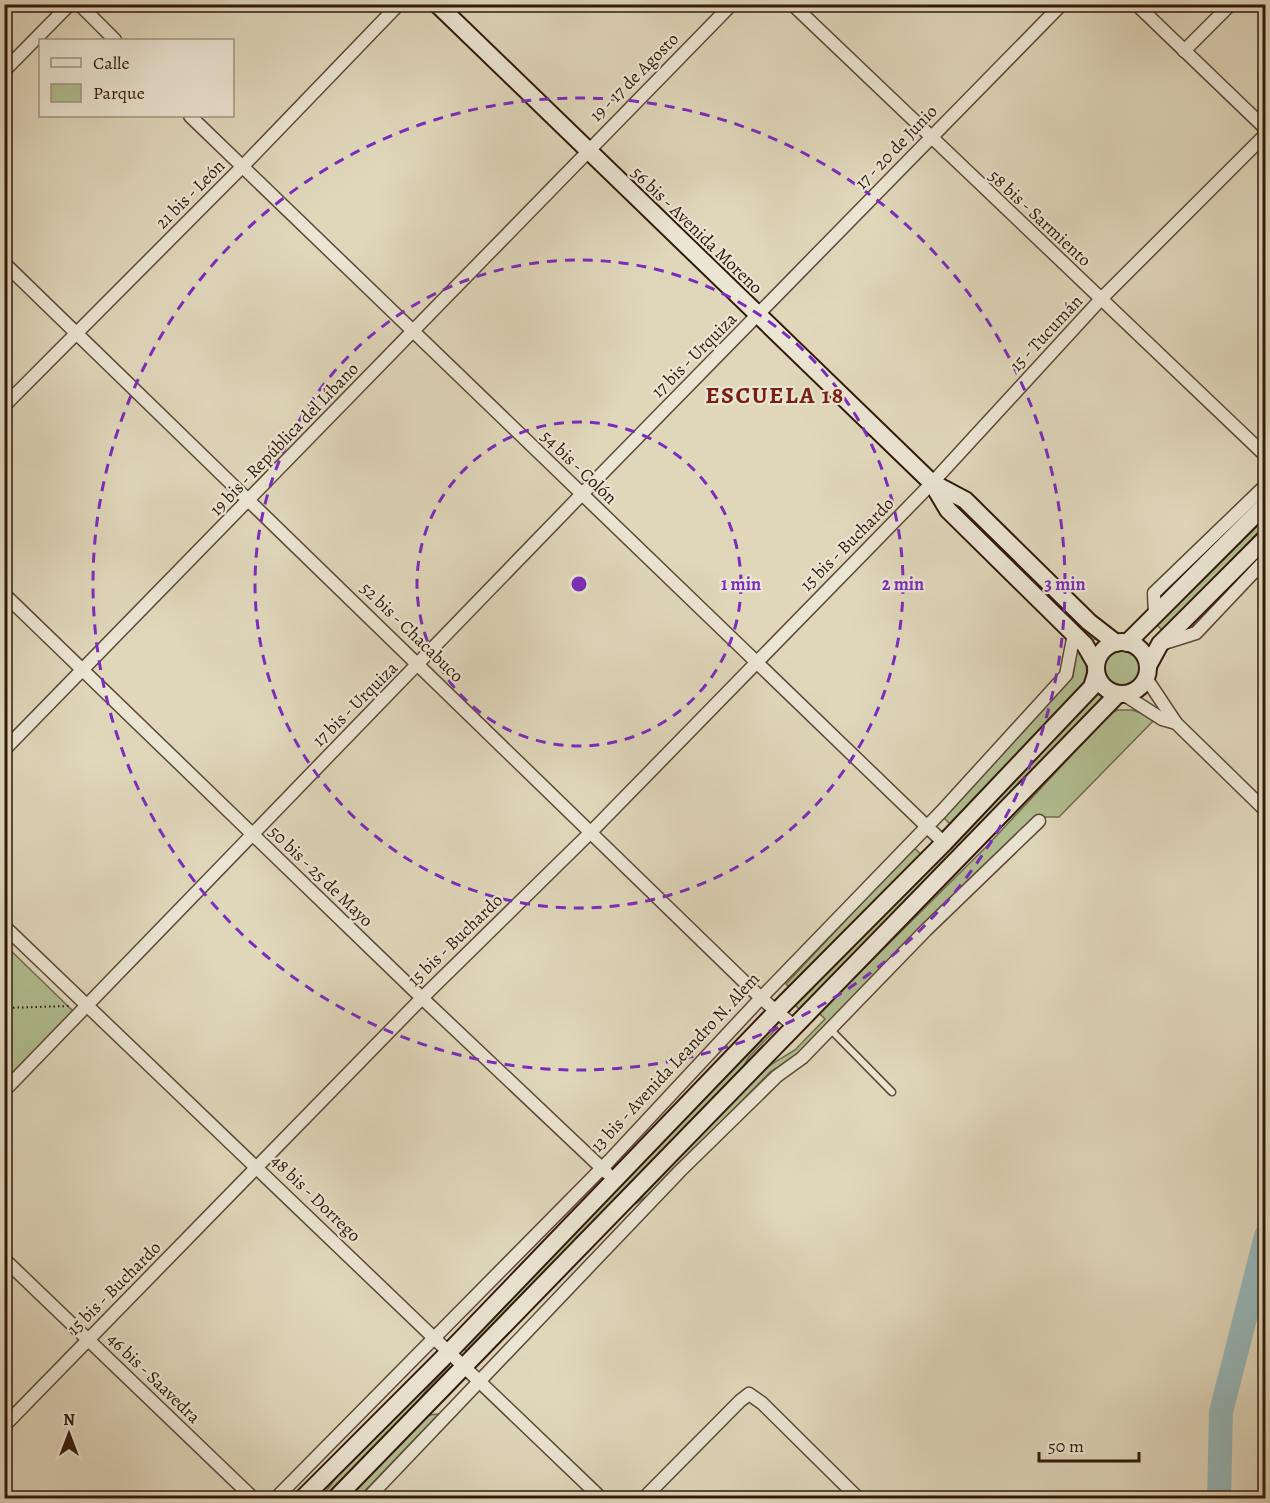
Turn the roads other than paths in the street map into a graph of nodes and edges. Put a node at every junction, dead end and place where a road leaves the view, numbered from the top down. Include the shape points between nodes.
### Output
1 (70, 4) edge
2 (79, 4) edge
3 (399, 4) edge
4 (437, 4) edge
5 (732, 4) edge
6 (792, 4) edge
7 (1062, 4) edge
8 (1136, 4) edge
9 (1231, 4) edge
10 (114, 39) edge
11 (1184, 51) junction
12 (4, 71) edge
13 (191, 117) edge
14 (1266, 129) edge
15 (1266, 134) edge
16 (929, 138) junction
17 (587, 150) junction
18 (242, 167) junction
19 (4, 263) edge
20 (1101, 299) junction
21 (757, 316) junction
22 (413, 330) junction
23 (76, 333) junction
24 (4, 406) edge
25 (1266, 456) edge
26 (932, 483) junction
27 (1266, 485) edge
28 (581, 495) junction
29 (250, 501) junction
30 (1266, 504) edge
31 (1266, 538) edge
32 (1266, 559) edge
33 (4, 594) edge
34 (1155, 616) junction
35 (1074, 634) junction
36 (1122, 643) junction
37 (1160, 644) junction
38 (754, 663) junction
39 (420, 664) junction
40 (1096, 669) junction
41 (83, 670) junction
42 (1147, 672) junction
43 (1121, 694) junction
44 (1176, 723) junction
45 (4, 750) edge
46 (1266, 811) edge
47 (1039, 821) dead end
48 (927, 826) junction
49 (592, 831) junction
50 (253, 834) junction
51 (944, 843) junction
52 (4, 926) edge
53 (422, 998) junction
54 (761, 998) junction
55 (87, 1006) junction
56 (777, 1011) junction
57 (795, 1027) junction
58 (830, 1029) junction
59 (4, 1091) edge
60 (892, 1092) dead end
61 (258, 1168) junction
62 (602, 1168) junction
63 (615, 1180) junction
64 (4, 1259) edge
65 (433, 1338) junction
66 (89, 1339) junction
67 (448, 1353) junction
68 (464, 1368) junction
69 (478, 1381) junction
70 (4, 1426) edge
71 (253, 1498) edge
72 (276, 1498) edge
73 (303, 1498) edge
74 (336, 1498) edge
75 (368, 1498) edge
76 (600, 1498) edge
77 (644, 1498) edge
78 (858, 1498) edge

1 - 12 street
2 - 10 street
3 - 18 street, 21 bis - León
4 - 17 main road, 56 bis - Avenida Moreno
5 - 17 street, 19 - 17 de Agosto
6 - 16 street, 58 bis - Sarmiento
7 - 16 street, 17 - 20 de Junio
8 - 11 street
9 - 11 street
11 - 14 street
13 - 18 street, 54 bis - Colón
15 - 20 street, 15 - Tucumán
16 - 20 street, 58 bis - Sarmiento
16 - 21 street, 17 - 20 de Junio
17 - 21 main road, 56 bis - Avenida Moreno
17 - 22 street, 19 bis - República del Líbano
18 - 22 street, 54 bis - Colón
18 - 23 street, 21 bis - León
19 - 23 street, 52 bis - Chacabuco
20 - 25 street, 58 bis - Sarmiento
20 - 26 street, 15 - Tucumán
21 - 26 main road, 56 bis - Avenida Moreno
21 - 28 street, 17 bis - Urquiza
22 - 28 street, 54 bis - Colón
22 - 29 street, 19 bis - República del Líbano
23 - 24 street, 21 bis - León
23 - 29 street, 52 bis - Chacabuco
26 - 35 main road, 56 bis - Avenida Moreno via 948,510
26 - 36 main road, 56 bis - Avenida Moreno via 965,500 1089,622
26 - 38 street, 15 bis - Buchardo
27 - 34 street via 1154,593
28 - 38 street, 54 bis - Colón
28 - 39 street, 17 bis - Urquiza
29 - 39 street, 52 bis - Chacabuco
29 - 41 street, 19 bis - República del Líbano
30 - 34 main road
31 - 37 main road
32 - 37 street via 1196,633
33 - 41 street, 50 bis - 25 de Mayo
34 - 36 main road
35 - 40 main road, 56 bis - Avenida Moreno via 1085,645
35 - 48 street, 13 bis - Avenida Leandro N. Alem via 1066,675
36 - 40 main road via 1104,650
36 - 42 main road via 1141,651
37 - 42 main road
38 - 48 street, 54 bis - Colón
38 - 49 street, 15 bis - Buchardo
39 - 49 street, 52 bis - Chacabuco
39 - 50 street, 17 bis - Urquiza
40 - 43 main road via 1106,689
40 - 51 main road, 13 bis - Avenida Leandro N. Alem via 1092,687
41 - 45 street, 19 bis - República del Líbano
41 - 50 street, 50 bis - 25 de Mayo
42 - 43 main road via 1134,692
42 - 44 street
43 - 44 street
43 - 57 main road
44 - 46 street
47 - 58 street
48 - 51 street, 54 bis - Colón
48 - 54 street, 13 bis - Avenida Leandro N. Alem
49 - 53 street, 15 bis - Buchardo
49 - 54 street, 52 bis - Chacabuco
50 - 53 street, 50 bis - 25 de Mayo
50 - 55 street, 17 bis - Urquiza
51 - 56 main road, 13 bis - Avenida Leandro N. Alem
52 - 55 street, 48 bis - Dorrego
53 - 61 street, 15 bis - Buchardo
53 - 62 street, 50 bis - 25 de Mayo
54 - 56 street, 52 bis - Chacabuco
54 - 62 street, 13 bis - Avenida Leandro N. Alem
55 - 59 street, 17 bis - Urquiza
55 - 61 street, 48 bis - Dorrego
56 - 57 street, 52 bis - Chacabuco
56 - 63 main road, 13 bis - Avenida Leandro N. Alem
57 - 68 main road
58 - 60 lane
58 - 69 street via 680,1171
61 - 65 street, 48 bis - Dorrego
61 - 66 street, 15 bis - Buchardo
62 - 63 street, 50 bis - 25 de Mayo
62 - 65 street, 13 bis - Avenida Leandro N. Alem
63 - 67 main road, 13 bis - Avenida Leandro N. Alem
64 - 66 street, 46 bis - Saavedra
65 - 67 street, 48 bis - Dorrego
65 - 72 street, 13 bis - Avenida Leandro N. Alem
66 - 70 street, 15 bis - Buchardo
66 - 71 street, 46 bis - Saavedra
67 - 68 street, 48 bis - Dorrego
67 - 73 main road, 13 bis - Avenida Leandro N. Alem
68 - 69 street, 48 bis - Dorrego
68 - 74 main road
69 - 75 street
69 - 76 street, 48 bis - Dorrego
77 - 78 street via 749,1394

